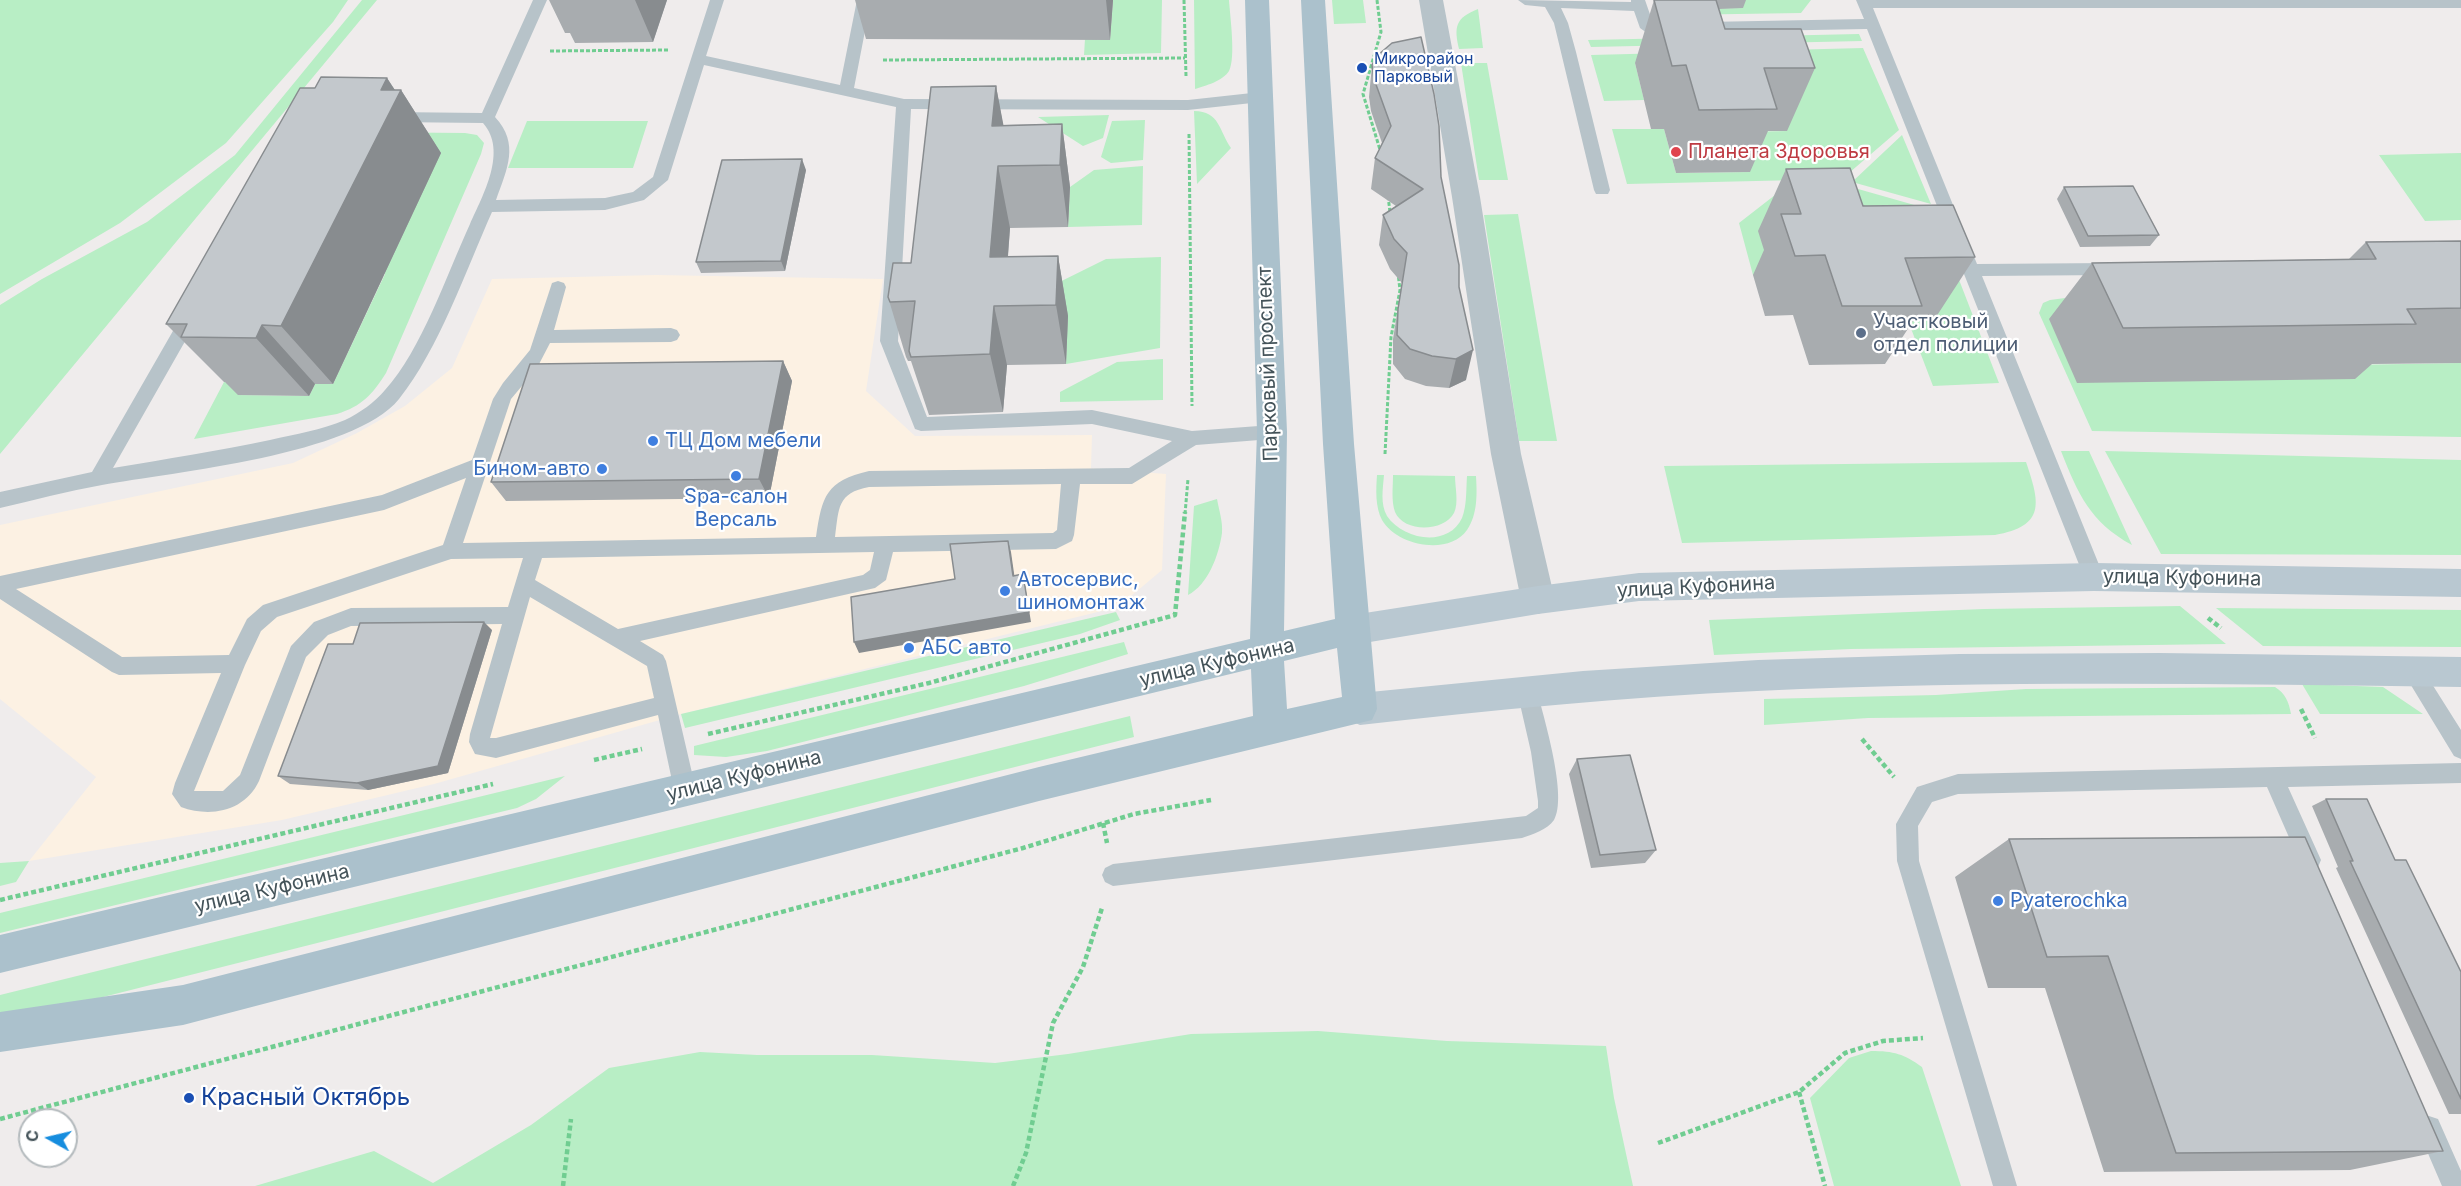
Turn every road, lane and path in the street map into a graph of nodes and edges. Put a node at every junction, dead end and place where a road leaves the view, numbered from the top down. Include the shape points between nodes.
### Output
1 (540, 0) edge
2 (717, 0) edge
3 (864, 0) edge
4 (1184, 0) edge
5 (1257, 0) edge
6 (1313, 0) edge
7 (1377, 0) edge
8 (1431, 0) edge
9 (1525, 0) edge
10 (1863, 1) edge
11 (1639, 3) edge
12 (2461, 3) edge
13 (1551, 4) junction
14 (1871, 24) junction
15 (517, 51) junction
16 (700, 54) junction
17 (1185, 58) junction
18 (852, 60) junction
19 (846, 91) junction
20 (1261, 97) junction
21 (904, 104) junction
22 (1188, 105) junction
23 (372, 118) edge
24 (488, 118) junction
25 (1383, 159) edge
26 (1602, 190) dead end
27 (1388, 195) edge
28 (486, 206) junction
29 (1395, 206) edge
30 (1390, 207) junction
31 (1391, 219) edge
32 (1397, 266) edge
33 (2133, 269) edge
34 (1970, 270) junction
35 (558, 287) dead end
36 (202, 296) edge
37 (671, 335) dead end
38 (542, 337) junction
39 (1272, 432) junction
40 (1192, 438) junction
41 (1385, 454) dead end
42 (480, 465) junction
43 (1071, 476) junction
44 (98, 478) junction
45 (0, 500) edge
46 (824, 545) junction
47 (885, 545) junction
48 (451, 550) junction
49 (535, 550) junction
50 (2094, 577) junction
51 (2461, 583) edge
52 (0, 584) edge
53 (524, 584) junction
54 (0, 589) edge
55 (1538, 600) junction
56 (515, 615) junction
57 (1175, 615) dead end
58 (1352, 630) junction
59 (616, 638) junction
60 (1267, 651) junction
61 (235, 664) junction
62 (2413, 671) junction
63 (2461, 672) edge
64 (1527, 691) junction
65 (665, 704) junction
66 (2300, 707) dead end
67 (1360, 709) junction
68 (1271, 728) junction
69 (2315, 738) dead end
70 (1862, 739) dead end
71 (2461, 749) edge
72 (2461, 773) edge
73 (2273, 777) junction
74 (685, 790) junction
75 (1925, 794) junction
76 (1211, 800) dead end
77 (1103, 823) junction
78 (1113, 875) junction
79 (2321, 885) edge
80 (0, 954) edge
81 (0, 1032) edge
82 (1960, 1035) junction
83 (1799, 1092) junction
84 (2422, 1111) edge
85 (0, 1119) edge
86 (571, 1119) dead end
87 (1658, 1143) dead end
88 (563, 1186) edge
89 (1013, 1186) edge
90 (1825, 1186) edge
91 (2005, 1186) edge
92 (2455, 1186) edge

1 - 15 lane
2 - 16 lane
3 - 18 lane
4 - 17 path
5 - 20 main road, Парковый проспект
6 - 58 main road
7 - 25 path via 1380,32 1364,94
8 - 55 street via 1506,454
9 - 13 lane
10 - 12 lane
10 - 14 lane
11 - 13 lane
11 - 14 lane via 1647,28
13 - 26 lane via 1569,52
14 - 34 lane
15 - 16 path
15 - 24 lane
16 - 19 lane
16 - 28 lane via 660,180 638,196 605,204
17 - 18 path
17 - 22 path
18 - 19 lane
19 - 21 lane
20 - 22 lane
20 - 39 main road, Парковый проспект
21 - 22 lane
21 - 40 lane via 889,341 921,424 1092,417
22 - 40 path
23 - 24 lane
24 - 28 lane via 499,131 502,150
27 - 30 path
28 - 44 lane via 418,358 392,395 376,410 353,424 317,437
29 - 30 path
30 - 31 path
32 - 41 path via 1400,290 1391,337
33 - 34 lane
34 - 50 lane
35 - 38 lane
36 - 44 lane
37 - 38 lane
38 - 42 lane via 533,360 508,387
39 - 40 lane
39 - 60 main road, Парковый проспект
40 - 43 lane via 1132,476
40 - 57 path
42 - 48 lane
42 - 52 lane via 384,502
43 - 46 lane via 851,482 835,492
43 - 47 lane via 1067,529 1056,541
44 - 45 lane
46 - 47 lane
46 - 49 lane
47 - 59 lane via 879,574 868,582
48 - 49 lane
48 - 61 lane via 270,611 254,625
49 - 53 lane
50 - 51 main road, улица Куфонина
50 - 55 main road, улица Куфонина via 1639,587
53 - 56 lane
53 - 59 lane
54 - 61 lane via 120,666
55 - 58 main road, улица Куфонина
56 - 61 lane via 351,617 329,622 312,634 298,652 240,794 230,800 189,800 183,794 186,783
56 - 65 lane via 480,734 478,742 482,747 495,748
58 - 60 main road, улица Куфонина
58 - 67 main road
59 - 65 lane via 656,661
60 - 68 main road, Парковый проспект
60 - 74 main road, улица Куфонина
62 - 63 main road
62 - 64 main road via 2160,667 1903,670
62 - 71 lane
64 - 67 main road
64 - 78 lane via 1547,784 1548,809 1539,821 1522,828
65 - 74 lane
66 - 69 path
67 - 68 main road
68 - 81 main road via 183,1005
70 - 75 path via 1898,782
72 - 73 lane
73 - 75 lane via 1958,784
73 - 79 lane
74 - 80 main road, улица Куфонина
75 - 82 lane via 1907,824 1908,861
76 - 77 path
77 - 78 path
77 - 85 path via 1023,848
78 - 89 path via 1083,967 1053,1023 1026,1153
82 - 83 path via 1864,1046 1845,1053
82 - 91 lane
83 - 87 path
83 - 90 path
84 - 92 lane
86 - 88 path

